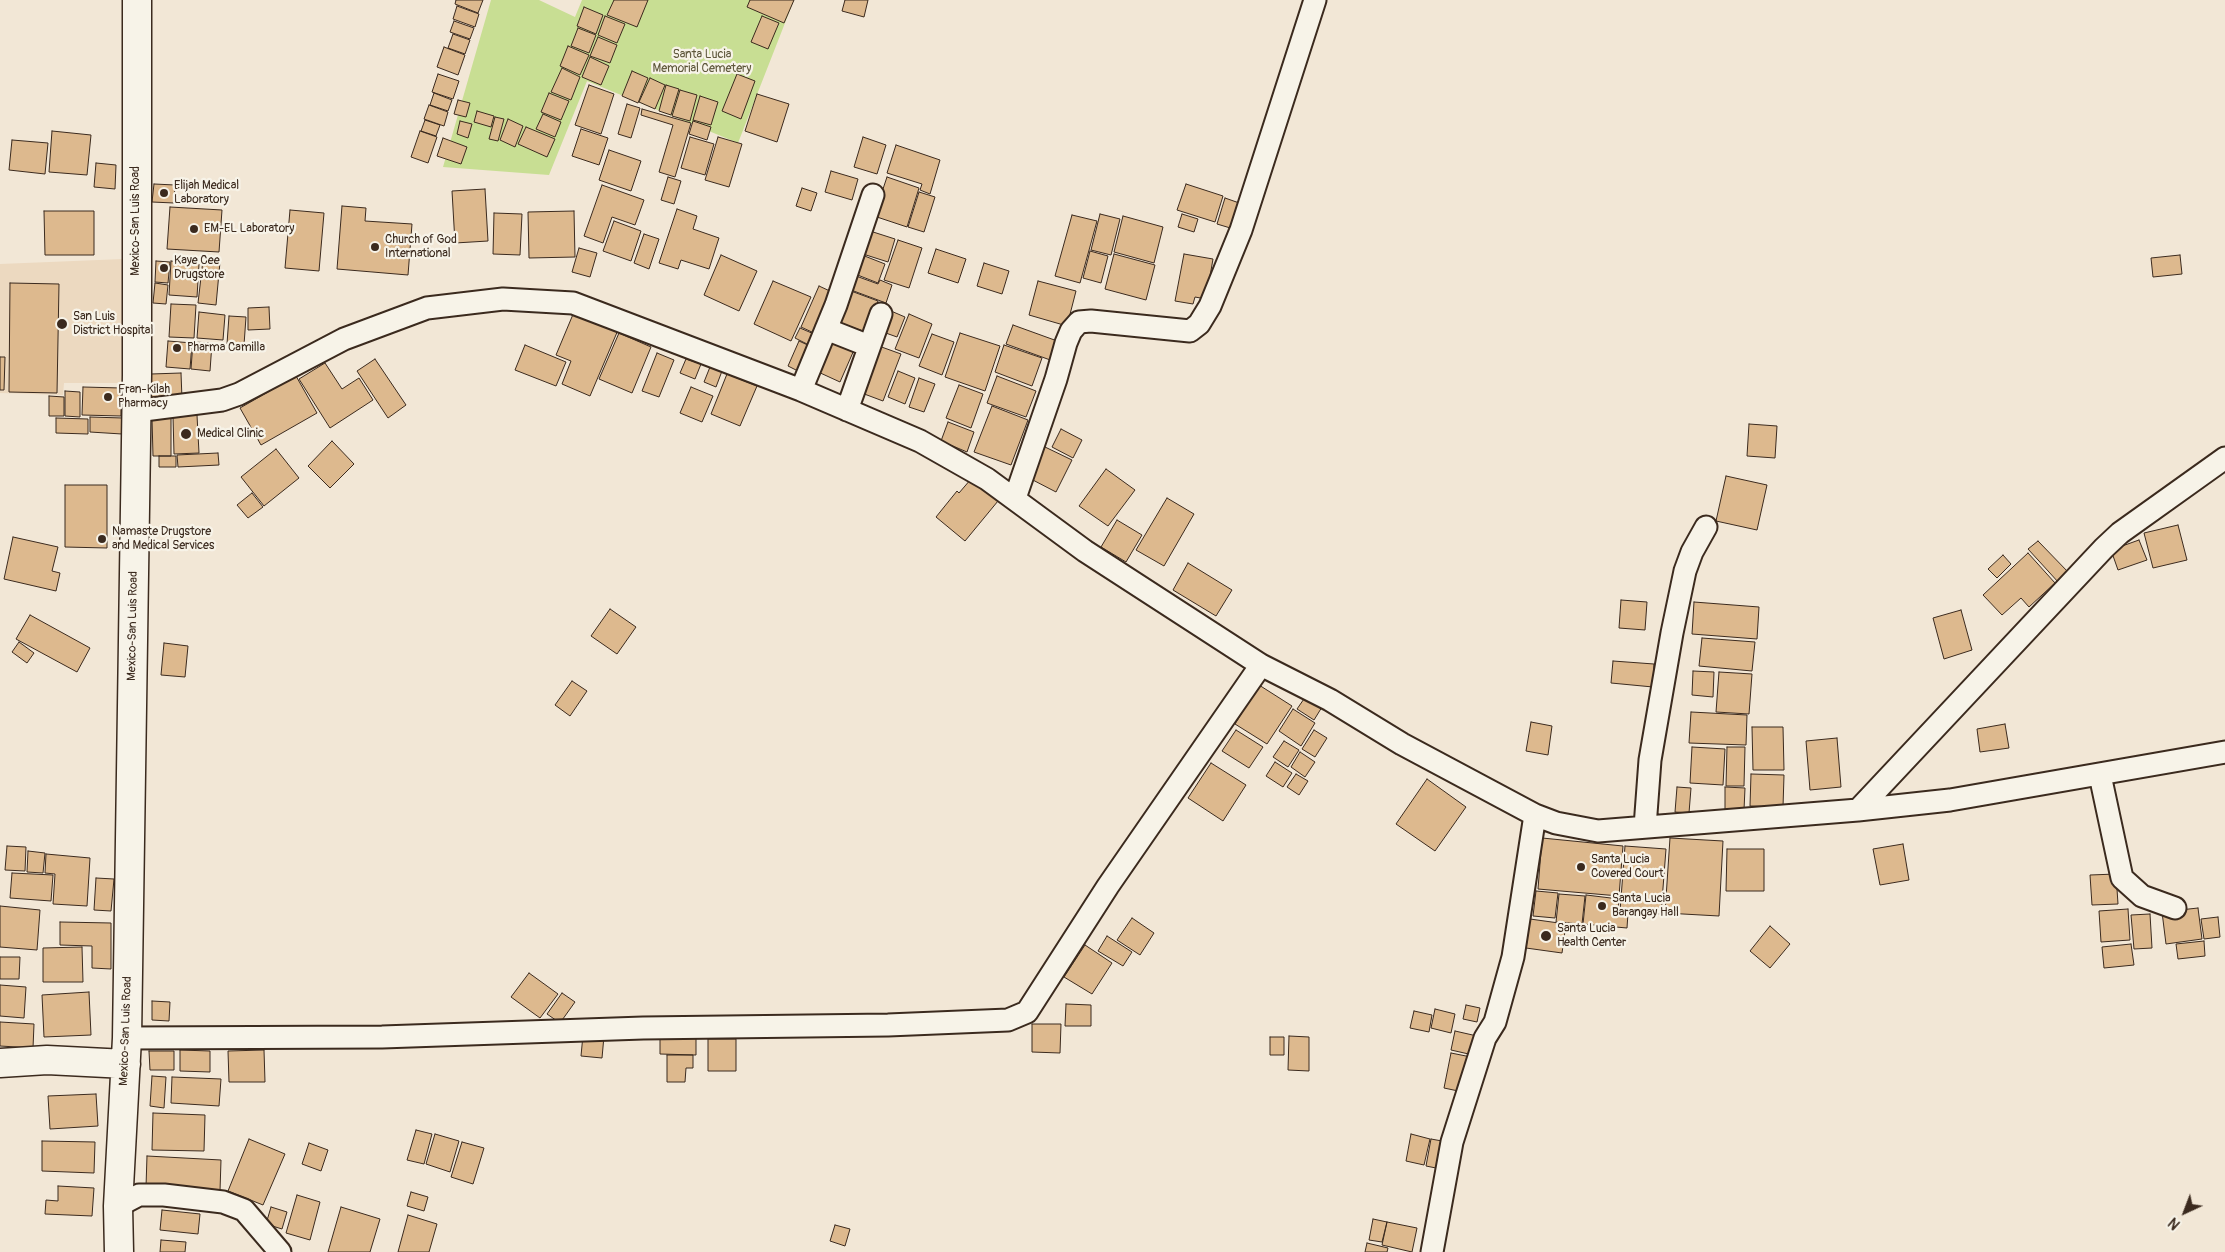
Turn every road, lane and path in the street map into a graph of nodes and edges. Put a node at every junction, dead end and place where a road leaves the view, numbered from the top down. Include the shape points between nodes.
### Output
1 (137, 0) edge
2 (1315, 0) edge
3 (873, 195) dead end
4 (881, 314) dead end
5 (826, 329) junction
6 (869, 346) junction
7 (801, 390) junction
8 (847, 410) junction
9 (136, 411) junction
10 (2225, 458) edge
11 (1015, 498) junction
12 (1706, 527) dead end
13 (1261, 665) junction
14 (2225, 752) edge
15 (2100, 775) junction
16 (1858, 810) junction
17 (1535, 815) junction
18 (1645, 827) junction
19 (2175, 908) dead end
20 (127, 1051) junction
21 (0, 1063) edge
22 (118, 1206) junction
23 (118, 1252) edge
24 (280, 1252) edge
25 (1432, 1252) edge

1 - 9 main road, Mexico-San Luis Road
2 - 11 street via 1241,230 1200,324 1190,331 1079,322 1066,343
3 - 5 street
4 - 6 street
5 - 6 street
5 - 7 street
6 - 8 street
7 - 8 street
7 - 9 street via 573,303 503,299 427,308 344,339 222,400
8 - 11 street via 920,440
9 - 20 main road, Mexico-San Luis Road
10 - 16 street via 2104,548
11 - 13 street via 1085,552
12 - 18 street via 1685,572 1672,633 1650,760
13 - 17 street
13 - 20 street via 1108,886 1027,1012 1008,1020 382,1037
14 - 15 street
15 - 16 street via 1950,800
15 - 19 street via 2122,878 2142,896
16 - 18 street
17 - 18 street via 1556,823 1598,830
17 - 25 street via 1513,957 1452,1142
20 - 21 main road
20 - 22 main road, Mexico-San Luis Road
22 - 23 main road, Mexico-San Luis Road
22 - 24 street via 139,1195 223,1202 244,1210

